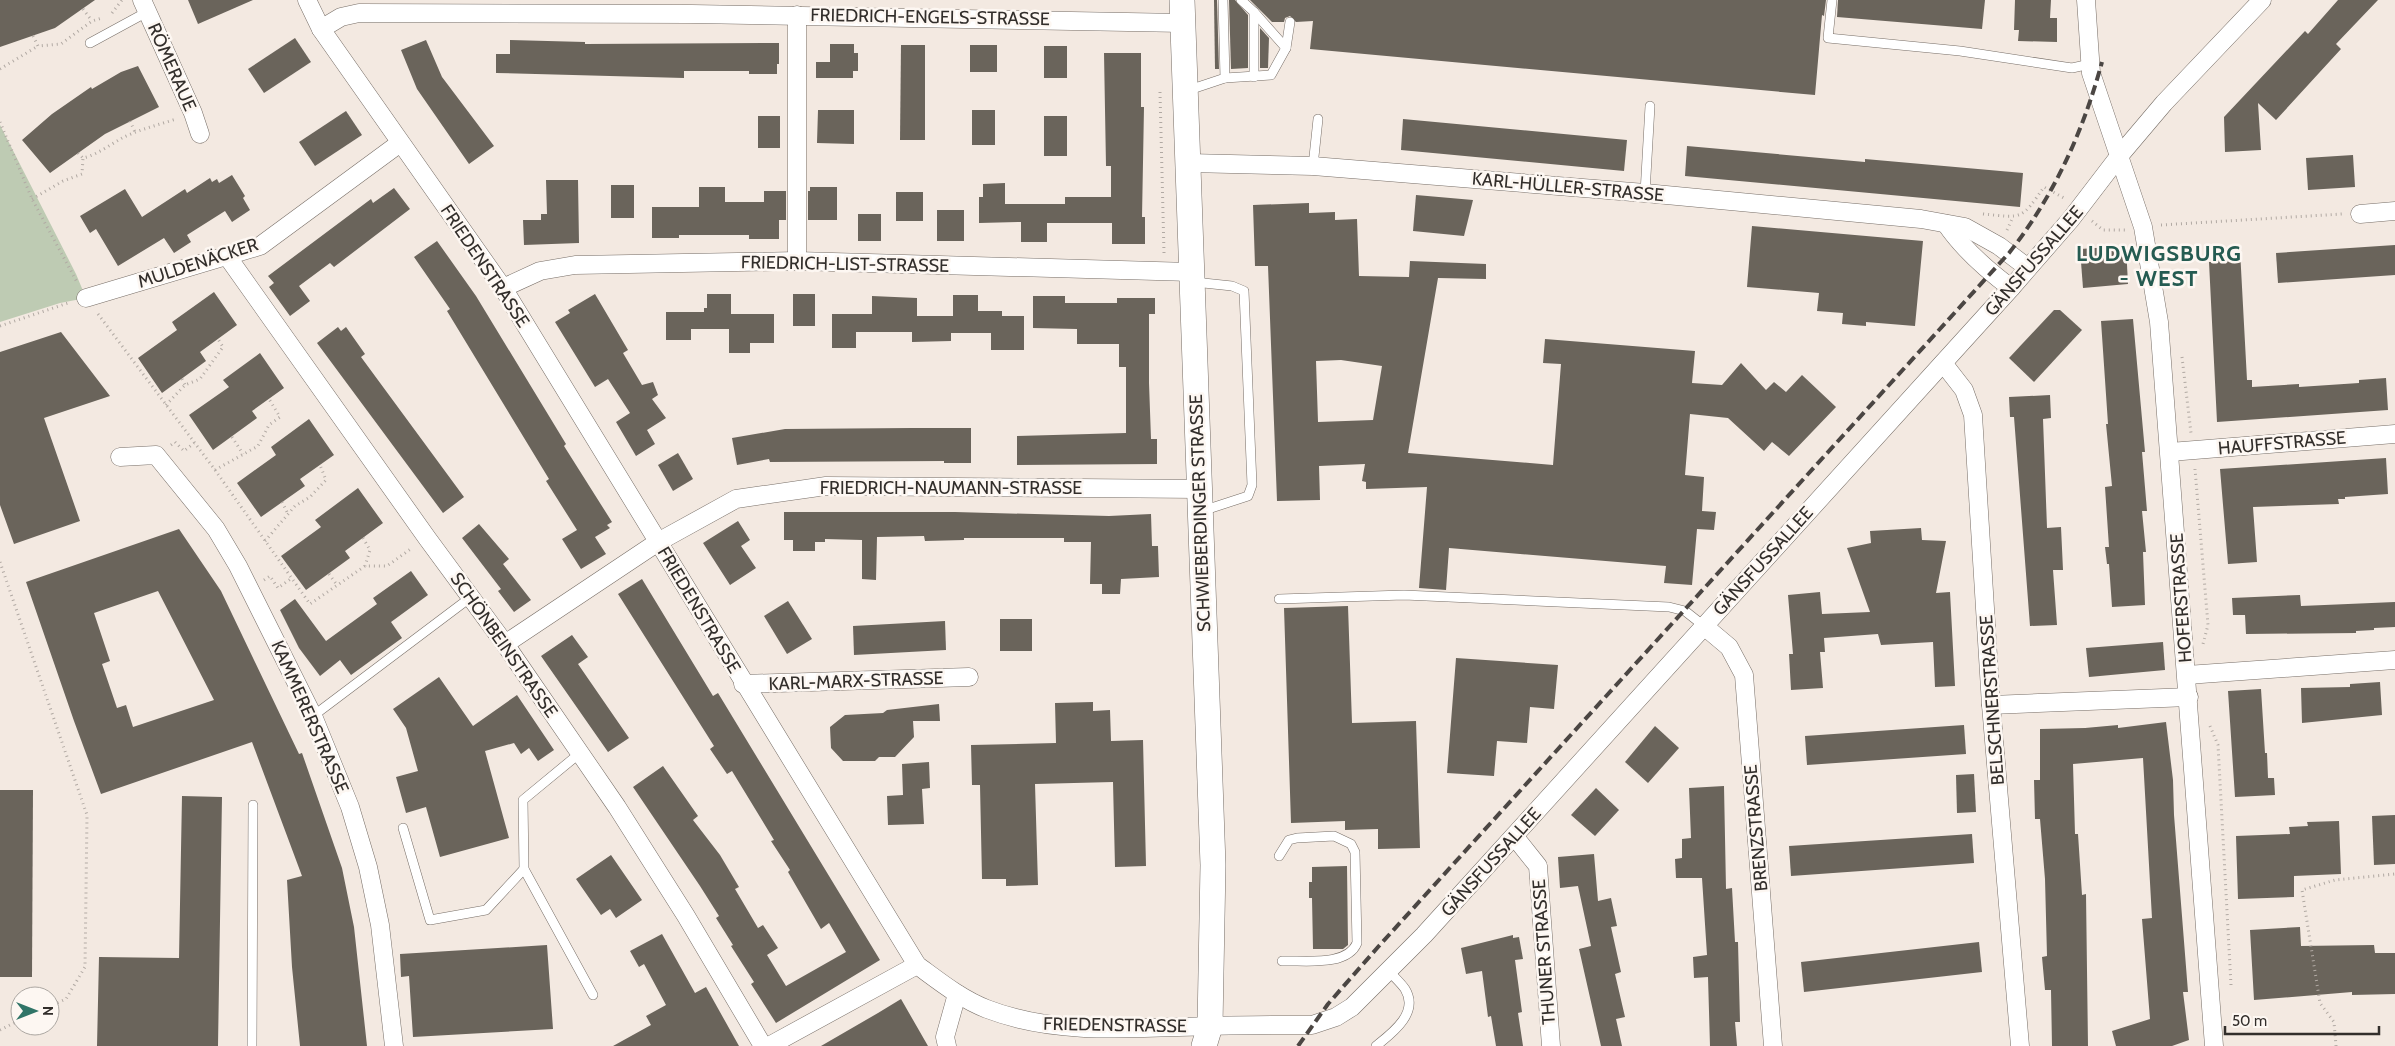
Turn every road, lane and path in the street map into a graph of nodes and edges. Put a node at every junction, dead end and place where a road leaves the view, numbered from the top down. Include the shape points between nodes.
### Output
1 (122, 0) edge
2 (307, 0) edge
3 (1223, 0) edge
4 (1241, 0) edge
5 (1832, 0) edge
6 (2086, 0) edge
7 (2262, 0) edge
8 (145, 6) edge
9 (692, 7) edge
10 (83, 8) dead end
11 (1182, 12) edge
12 (1254, 12) junction
13 (797, 15) junction
14 (92, 20) junction
15 (1290, 22) dead end
16 (321, 29) junction
17 (33, 36) dead end
18 (90, 43) dead end
19 (38, 46) junction
20 (1286, 48) junction
21 (2090, 64) junction
22 (0, 69) edge
23 (1254, 77) junction
24 (1225, 78) junction
25 (1186, 91) junction
26 (1650, 106) dead end
27 (193, 113) junction
28 (1318, 119) dead end
29 (130, 121) dead end
30 (0, 122) edge
31 (1161, 123) dead end
32 (135, 132) junction
33 (200, 134) dead end
34 (400, 143) junction
35 (78, 153) dead end
36 (2120, 155) junction
37 (83, 158) junction
38 (1189, 163) junction
39 (1313, 166) junction
40 (1645, 193) junction
41 (32, 199) junction
42 (2079, 209) junction
43 (2395, 212) edge
44 (1976, 214) dead end
45 (2360, 214) joint
46 (1946, 224) junction
47 (2143, 227) junction
48 (227, 256) junction
49 (797, 261) junction
50 (2028, 268) junction
51 (1165, 271) junction
52 (1191, 277) junction
53 (504, 288) junction
54 (2011, 288) junction
55 (86, 298) junction
56 (0, 326) edge
57 (218, 339) dead end
58 (2183, 360) dead end
59 (1943, 363) junction
60 (182, 379) dead end
61 (185, 385) junction
62 (269, 399) dead end
63 (2188, 399) dead end
64 (166, 405) junction
65 (2395, 434) edge
66 (232, 437) dead end
67 (175, 442) dead end
68 (194, 443) junction
69 (2170, 452) junction
70 (243, 454) junction
71 (120, 457) dead end
72 (320, 465) dead end
73 (215, 470) junction
74 (1200, 500) junction
75 (282, 502) dead end
76 (2199, 510) dead end
77 (288, 514) junction
78 (363, 538) dead end
79 (427, 538) junction
80 (265, 541) junction
81 (658, 542) junction
82 (0, 562) edge
83 (365, 566) junction
84 (329, 574) dead end
85 (270, 576) dead end
86 (292, 578) junction
87 (337, 585) junction
88 (470, 597) junction
89 (1279, 599) dead end
90 (2208, 625) dead end
91 (1704, 626) junction
92 (505, 644) junction
93 (2395, 660) edge
94 (2187, 675) junction
95 (969, 677) dead end
96 (743, 684) junction
97 (2189, 698) junction
98 (1991, 705) junction
99 (313, 716) junction
100 (2218, 745) dead end
101 (580, 753) junction
102 (253, 806) dead end
103 (403, 828) dead end
104 (1514, 836) junction
105 (1279, 856) dead end
106 (524, 869) junction
107 (2395, 874) edge
108 (1282, 961) dead end
109 (917, 965) junction
110 (1389, 971) junction
111 (2231, 989) dead end
112 (957, 994) junction
113 (593, 995) dead end
114 (60, 1002) edge
115 (1212, 1039) edge
116 (252, 1046) edge
117 (394, 1046) edge
118 (763, 1046) edge
119 (769, 1046) edge
120 (947, 1046) edge
121 (1376, 1046) edge
122 (1551, 1046) edge
123 (1773, 1046) edge
124 (2020, 1046) edge
125 (2214, 1046) edge
126 (2336, 1046) edge

1 - 14 path via 109,17
2 - 16 street, FRIEDENSTRASSE
3 - 24 lane
4 - 12 lane
5 - 21 lane via 1828,38 1960,51 2072,68
6 - 21 street, HOFERSTRASSE
7 - 36 street, GÄNSFUSSALLEE via 2164,103
8 - 18 lane
8 - 27 street, RÖMERAUE
9 - 13 street, FRIEDRICH-ENGELS-STRASSE
9 - 16 street, FRIEDRICH-ENGELS-STRASSE via 359,13 342,17
10 - 14 path
11 - 13 street, FRIEDRICH-ENGELS-STRASSE
11 - 25 main road, SCHWIEBERDINGER STRASSE
12 - 20 lane
12 - 23 lane
13 - 49 street
14 - 19 path via 61,44
15 - 20 lane
16 - 34 street, FRIEDENSTRASSE
17 - 19 path
19 - 22 path
20 - 23 lane via 1271,75
21 - 36 street, HOFERSTRASSE
23 - 24 lane
24 - 25 lane
25 - 38 main road, SCHWIEBERDINGER STRASSE
26 - 40 lane
27 - 32 path
27 - 33 street, RÖMERAUE
28 - 39 lane
29 - 32 path
30 - 41 path
31 - 51 path
32 - 37 path
34 - 48 street, MULDENÄCKER via 260,246
34 - 53 street, FRIEDENSTRASSE
35 - 37 path
36 - 42 street, GÄNSFUSSALLEE
36 - 47 street, HOFERSTRASSE
37 - 41 path via 82,174
38 - 39 street, KARL-HÜLLER-STRASSE
38 - 52 main road, SCHWIEBERDINGER STRASSE
39 - 40 street, KARL-HÜLLER-STRASSE
40 - 46 street, KARL-HÜLLER-STRASSE
41 - 55 path
42 - 44 path via 2044,187 2026,212 2013,217
42 - 47 path via 2103,230
42 - 50 street, GÄNSFUSSALLEE
43 - 45 street
45 - 47 path
46 - 50 street, KARL-HÜLLER-STRASSE via 1965,227
46 - 54 street via 1984,265
47 - 69 street, HOFERSTRASSE via 2159,322
48 - 55 street, MULDENÄCKER
48 - 79 street, SCHÖNBEINSTRASSE
49 - 51 street, FRIEDRICH-LIST-STRASSE
49 - 53 street, FRIEDRICH-LIST-STRASSE via 575,265 540,271
50 - 54 street, GÄNSFUSSALLEE
51 - 52 street, FRIEDRICH-LIST-STRASSE
52 - 74 main road, SCHWIEBERDINGER STRASSE
52 - 74 lane via 1232,286 1244,292 1252,485 1248,496
53 - 81 street, FRIEDENSTRASSE
54 - 59 street, GÄNSFUSSALLEE
55 - 56 path
55 - 64 path
57 - 61 path via 223,347 200,379
58 - 63 path
59 - 91 street, GÄNSFUSSALLEE
59 - 98 street, BELSCHNERSTRASSE via 1964,390 1973,415
60 - 61 path
61 - 64 path
62 - 70 path via 280,417 269,425 258,446
64 - 68 path
65 - 69 street, HAUFFSTRASSE
66 - 70 path
67 - 68 path via 184,452
68 - 73 path
69 - 94 street, HOFERSTRASSE
70 - 73 path
71 - 99 street, KAMMERERSTRASSE via 156,455 216,529
72 - 77 path via 326,480
73 - 80 path
74 - 81 street, FRIEDRICH-NAUMANN-STRASSE via 826,486 736,499
74 - 115 main road, SCHWIEBERDINGER STRASSE via 1213,865
75 - 77 path
76 - 90 path
77 - 80 path
78 - 83 path via 370,550
79 - 83 path via 387,566
79 - 88 street, SCHÖNBEINSTRASSE
80 - 86 path
81 - 92 street, FRIEDRICH-NAUMANN-STRASSE
81 - 96 street, FRIEDENSTRASSE
82 - 114 path via 87,814 85,967 66,999
83 - 87 path
84 - 87 path
85 - 86 path via 278,588
86 - 87 path via 310,604
88 - 92 street, SCHÖNBEINSTRASSE
88 - 99 lane
89 - 91 lane via 1404,595 1669,607 1685,611
91 - 104 street, GÄNSFUSSALLEE
91 - 123 street, BRENZSTRASSE via 1730,647 1744,675
92 - 101 street, SCHÖNBEINSTRASSE
93 - 94 street
94 - 97 street, HOFERSTRASSE
95 - 96 street, KARL-MARX-STRASSE
96 - 109 street, FRIEDENSTRASSE
97 - 98 street
97 - 125 street, HOFERSTRASSE
98 - 124 street, BELSCHNERSTRASSE
99 - 117 street, KAMMERERSTRASSE via 350,807 368,868 381,934
100 - 111 path
101 - 106 lane via 523,800
101 - 118 street, SCHÖNBEINSTRASSE via 686,916
102 - 116 lane
103 - 106 lane via 430,920 486,910
104 - 110 street, GÄNSFUSSALLEE
104 - 122 street, THUNER STRASSE via 1538,866
105 - 108 lane via 1289,840 1334,836 1351,844 1355,852 1355,948 1338,959
106 - 113 lane
107 - 126 path via 2335,880 2302,890 2320,1003 2334,1022
109 - 112 street, FRIEDENSTRASSE
109 - 119 street
110 - 115 street, GÄNSFUSSALLEE via 1352,1007 1336,1017 1312,1024
110 - 121 lane via 1406,991 1406,1019
112 - 115 street, FRIEDENSTRASSE via 986,1009 1025,1022 1135,1029
112 - 120 street via 945,1037

